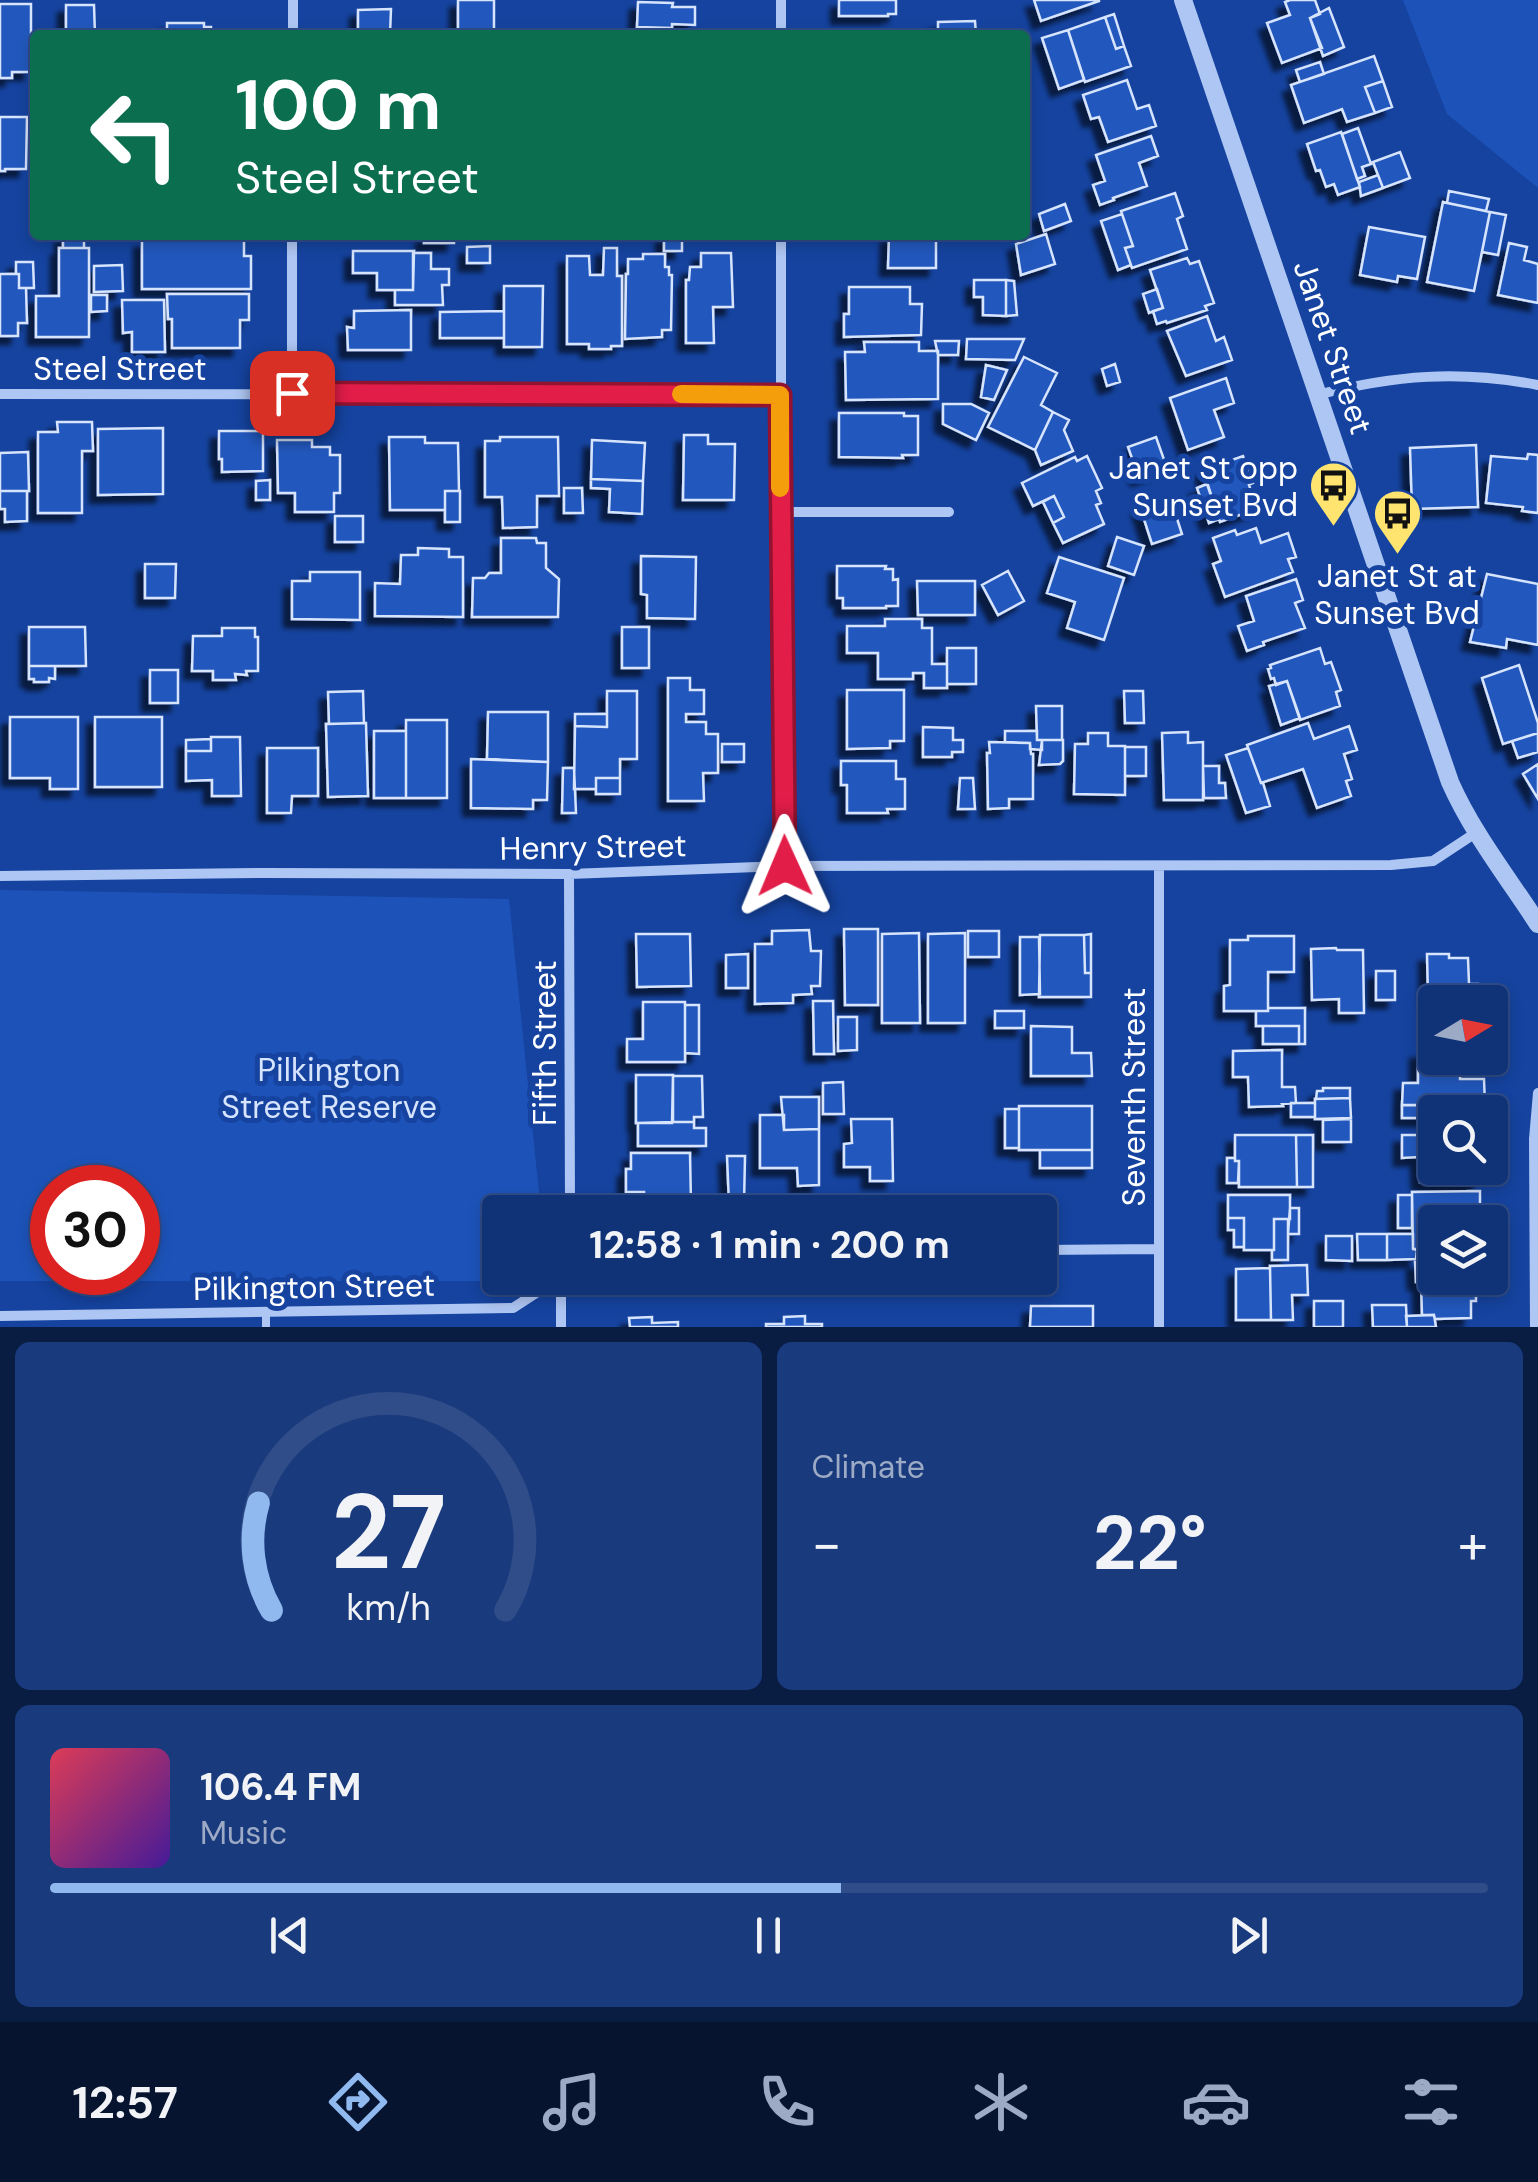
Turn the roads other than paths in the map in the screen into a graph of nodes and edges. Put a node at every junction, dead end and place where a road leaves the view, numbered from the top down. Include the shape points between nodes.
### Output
1 (293, 0) edge
2 (781, 0) edge
3 (1183, 0) edge
4 (293, 30) edge
5 (781, 30) edge
6 (292, 240) edge
7 (780, 240) edge
8 (1538, 385) edge
9 (292, 393) junction
10 (0, 394) edge
11 (780, 395) junction
12 (1318, 395) junction
13 (780, 512) junction
14 (949, 512) dead end
15 (1477, 832) junction
16 (785, 866) junction
17 (1159, 867) junction
18 (570, 874) junction
19 (0, 876) edge
20 (1538, 924) edge
21 (1538, 1093) edge
22 (570, 1195) edge
23 (1159, 1249) junction
24 (1057, 1250) edge
25 (533, 1295) edge
26 (560, 1295) edge
27 (266, 1312) junction
28 (0, 1316) edge
29 (34, 1321) edge
30 (266, 1327) edge
31 (561, 1327) edge
32 (1160, 1327) edge
33 (1535, 1327) edge

1 - 4 street
2 - 5 street
3 - 12 street, Janet Street
6 - 9 street
7 - 11 street
8 - 12 street via 1425,376
9 - 10 street, Steel Street
9 - 11 street, Steel Street
11 - 13 street
12 - 15 street, Janet Street via 1445,769
13 - 14 street
13 - 16 street
15 - 17 street, Henry Street via 1433,861 1413,864
15 - 20 street, Janet Street
16 - 17 street, Henry Street
16 - 18 street, Henry Street
17 - 23 street, Seventh Street
18 - 19 street, Henry Street
18 - 22 street, Fifth Street
21 - 33 street
23 - 24 street
23 - 32 street, Seventh Street
25 - 27 street, Pilkington Street via 513,1308
26 - 31 street
27 - 29 street, Pilkington Street
27 - 30 lane
28 - 29 street, Pilkington Street

